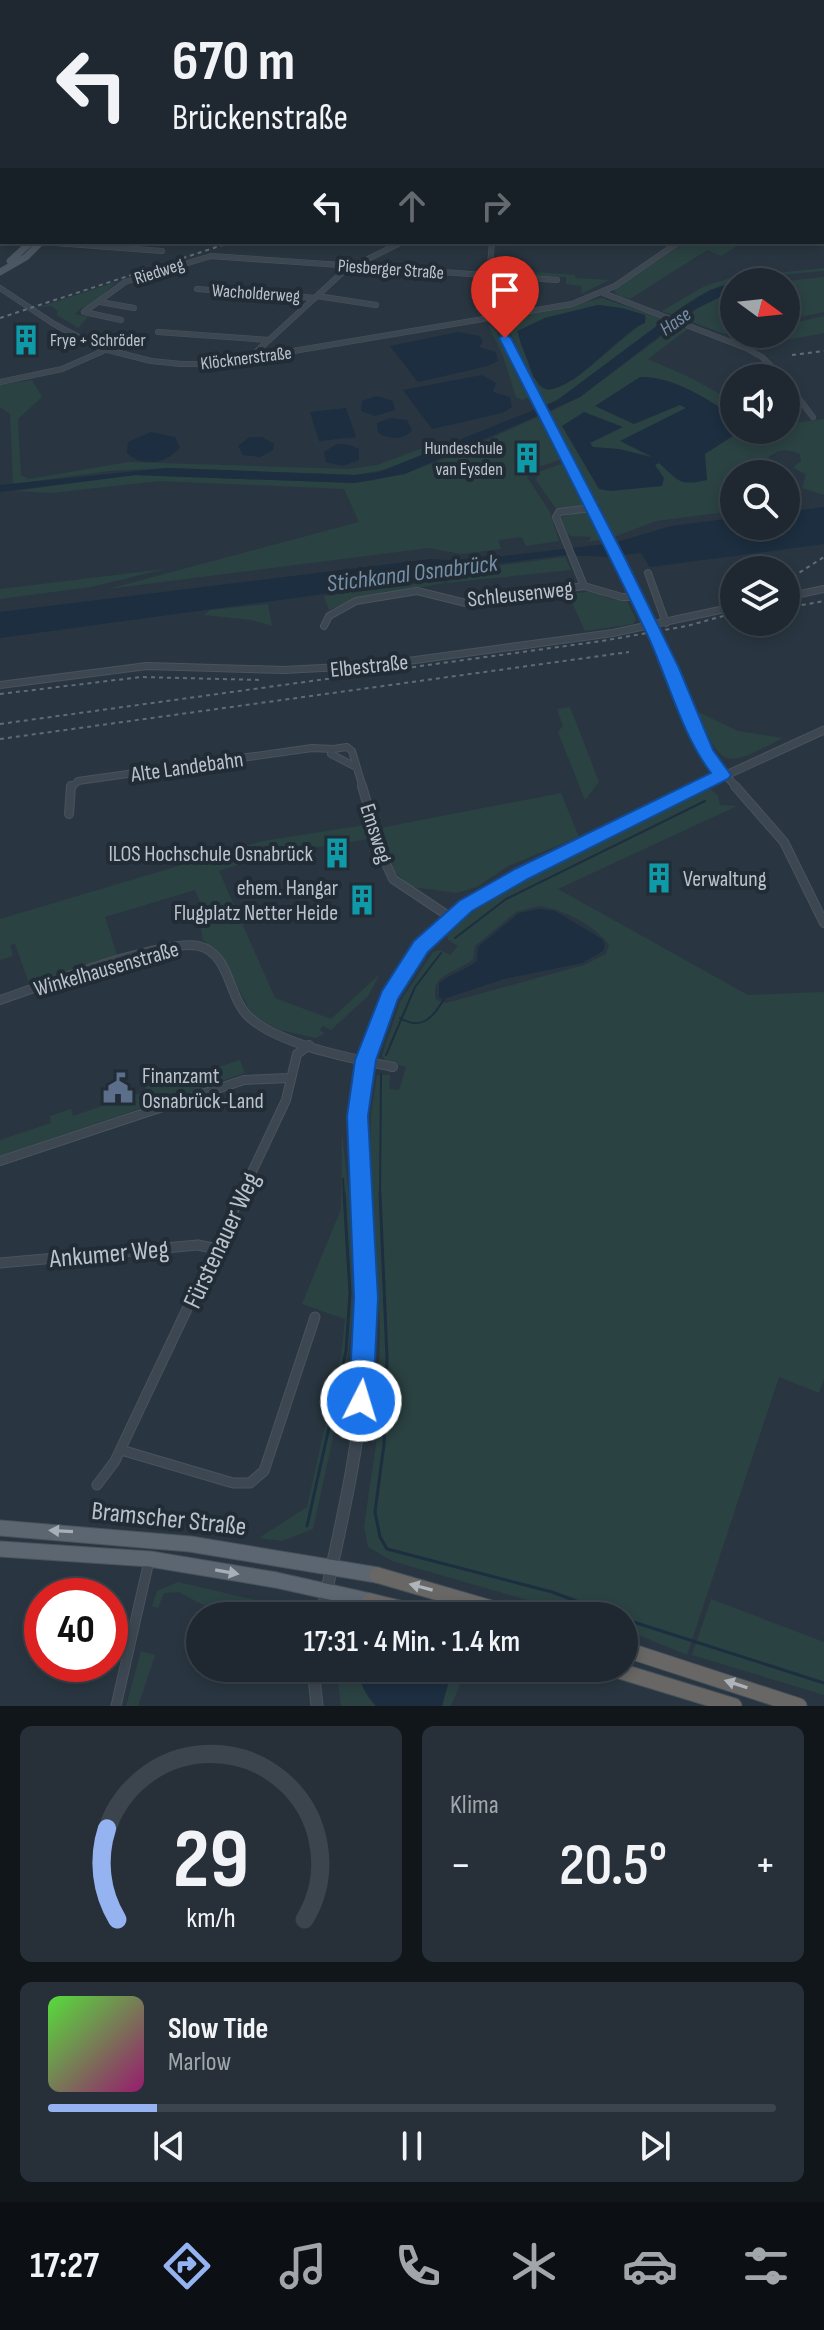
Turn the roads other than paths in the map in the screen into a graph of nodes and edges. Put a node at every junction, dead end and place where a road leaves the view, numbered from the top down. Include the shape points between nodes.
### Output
1 (29, 244) edge
2 (39, 244) edge
3 (66, 244) edge
4 (132, 244) edge
5 (398, 244) edge
6 (492, 244) edge
7 (676, 244) edge
8 (129, 249) junction
9 (162, 251) dead end
10 (224, 256) joint
11 (351, 266) junction
12 (0, 270) edge
13 (487, 276) junction
14 (557, 280) dead end
15 (0, 288) edge
16 (197, 289) dead end
17 (600, 292) junction
18 (316, 297) junction
19 (100, 302) junction
20 (376, 305) dead end
21 (134, 308) dead end
22 (494, 316) junction
23 (121, 320) dead end
24 (158, 332) dead end
25 (269, 340) junction
26 (103, 351) junction
27 (256, 359) junction
28 (769, 364) edge
29 (0, 382) edge
30 (800, 400) edge
31 (813, 417) dead end
32 (592, 508) junction
33 (648, 573) dead end
34 (584, 586) junction
35 (824, 589) edge
36 (800, 594) edge
37 (636, 597) junction
38 (720, 610) edge
39 (666, 623) junction
40 (324, 626) dead end
41 (650, 626) junction
42 (0, 685) edge
43 (824, 730) edge
44 (333, 749) junction
45 (356, 767) junction
46 (722, 775) junction
47 (69, 814) dead end
48 (450, 917) junction
49 (824, 923) edge
50 (0, 1000) edge
51 (309, 1045) junction
52 (366, 1060) junction
53 (393, 1067) dead end
54 (290, 1078) junction
55 (0, 1161) edge
56 (217, 1249) junction
57 (0, 1263) edge
58 (315, 1317) dead end
59 (121, 1450) junction
60 (97, 1485) dead end
61 (0, 1528) edge
62 (0, 1549) edge
63 (150, 1559) junction
64 (332, 1565) junction
65 (377, 1575) joint
66 (326, 1591) junction
67 (370, 1601) joint
68 (324, 1602) edge
69 (374, 1602) edge
70 (470, 1602) edge
71 (638, 1654) edge
72 (638, 1677) edge
73 (314, 1682) edge
74 (116, 1706) edge
75 (317, 1706) edge
76 (734, 1706) edge
77 (799, 1706) edge

1 - 12 main road
2 - 12 main road
3 - 8 street
4 - 8 street
5 - 11 street
6 - 13 street
7 - 17 street, Klöcknerstraße
8 - 9 street
10 - 11 street, Piesberger Straße
10 - 19 street, Riedweg via 204,257 125,282
11 - 13 street, Piesberger Straße
11 - 18 street
13 - 14 street, Piesberger Straße
13 - 22 street via 487,301
15 - 26 street, Klöcknerstraße
16 - 18 street, Wacholderweg
17 - 22 street, Klöcknerstraße via 572,304
17 - 28 street via 682,322
18 - 20 street, Wacholderweg
18 - 25 street
19 - 21 street, Riedweg
19 - 23 street via 84,312
22 - 27 street, Klöcknerstraße
22 - 32 street
24 - 25 street
25 - 27 street
26 - 27 street, Klöcknerstraße via 178,364
26 - 29 street via 62,369
30 - 31 street
32 - 34 street, Schleusenweg via 557,513
32 - 37 street
33 - 39 street
34 - 37 street, Schleusenweg via 615,597
34 - 40 street, Schleusenweg via 466,603 417,591 356,601 329,616
35 - 36 street
37 - 41 street
38 - 39 street, Elbestraße
39 - 41 street, Elbestraße
41 - 42 street, Elbestraße via 366,666 147,666
41 - 46 street via 705,752
43 - 46 street
44 - 45 street via 336,759
44 - 45 street via 347,747
44 - 47 street, Alte Landebahn via 78,781 71,785
45 - 48 street, Emsweg via 393,879
46 - 48 street via 521,874
46 - 49 street via 784,842
48 - 52 street via 421,947 389,996
50 - 51 street, Winkelhausenstraße via 162,949 197,945 219,958 251,1019
51 - 52 street
51 - 54 street, Fürstenauer Weg via 297,1054
52 - 53 street
52 - 64 street via 358,1116 365,1352 357,1434
54 - 55 street via 244,1080
54 - 56 street, Fürstenauer Weg via 286,1100
56 - 57 street, Ankumer Weg via 198,1245
56 - 59 street, Fürstenauer Weg
58 - 59 street via 264,1471 250,1483 233,1483
59 - 60 street, Fürstenauer Weg
64 -> 61 main road, Bramscher Straße via 139,1536
62 - 63 main road, Bramscher Straße
63 -> 66 main road, Bramscher Straße
63 - 74 street
64 - 65 main road, Bramscher Straße
64 - 66 street
70 -> 65 highway
66 - 67 main road, Bramscher Straße
66 - 68 street
67 - 69 highway
77 -> 71 highway
72 - 76 highway
73 - 75 street

